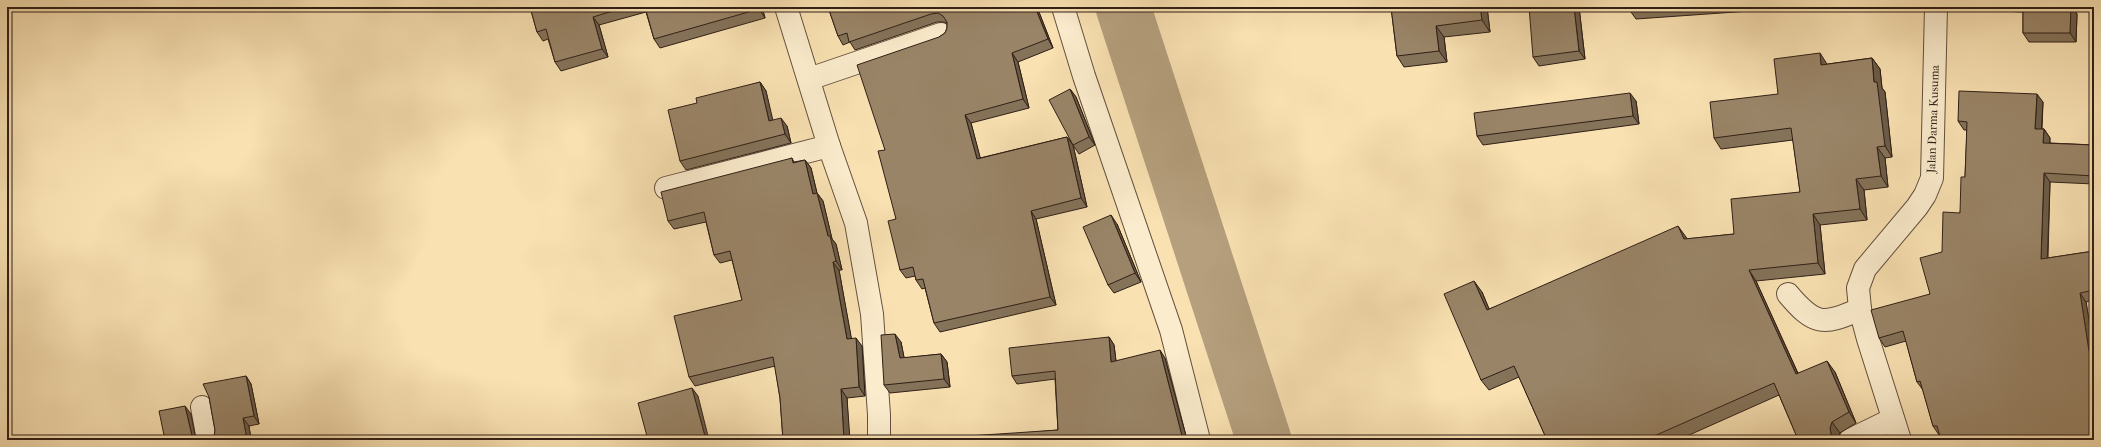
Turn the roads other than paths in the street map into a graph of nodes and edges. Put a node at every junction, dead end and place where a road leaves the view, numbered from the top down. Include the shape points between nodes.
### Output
1 (786, 7) edge
2 (1063, 7) edge
3 (1936, 7) edge
4 (941, 34) edge
5 (809, 79) junction
6 (829, 146) junction
7 (666, 188) dead end
8 (1788, 294) dead end
9 (1860, 309) junction
10 (202, 407) dead end
11 (1893, 419) junction
12 (208, 440) edge
13 (879, 440) edge
14 (1199, 440) edge
15 (1850, 440) edge
16 (1900, 440) edge

1 - 5 street
2 - 14 street via 1086,83 1171,330
3 - 9 street, Jalan Darma Kusuma via 1932,178 1917,207 1863,274 1858,288
4 - 5 street
5 - 6 street
6 - 7 street
6 - 13 street via 856,223 872,314 880,415
8 - 9 street via 1802,311 1820,321 1837,320
9 - 11 street, Jalan Darma Kusuma
10 - 12 street
11 - 15 street
11 - 16 street, Jalan Darma Kusuma

